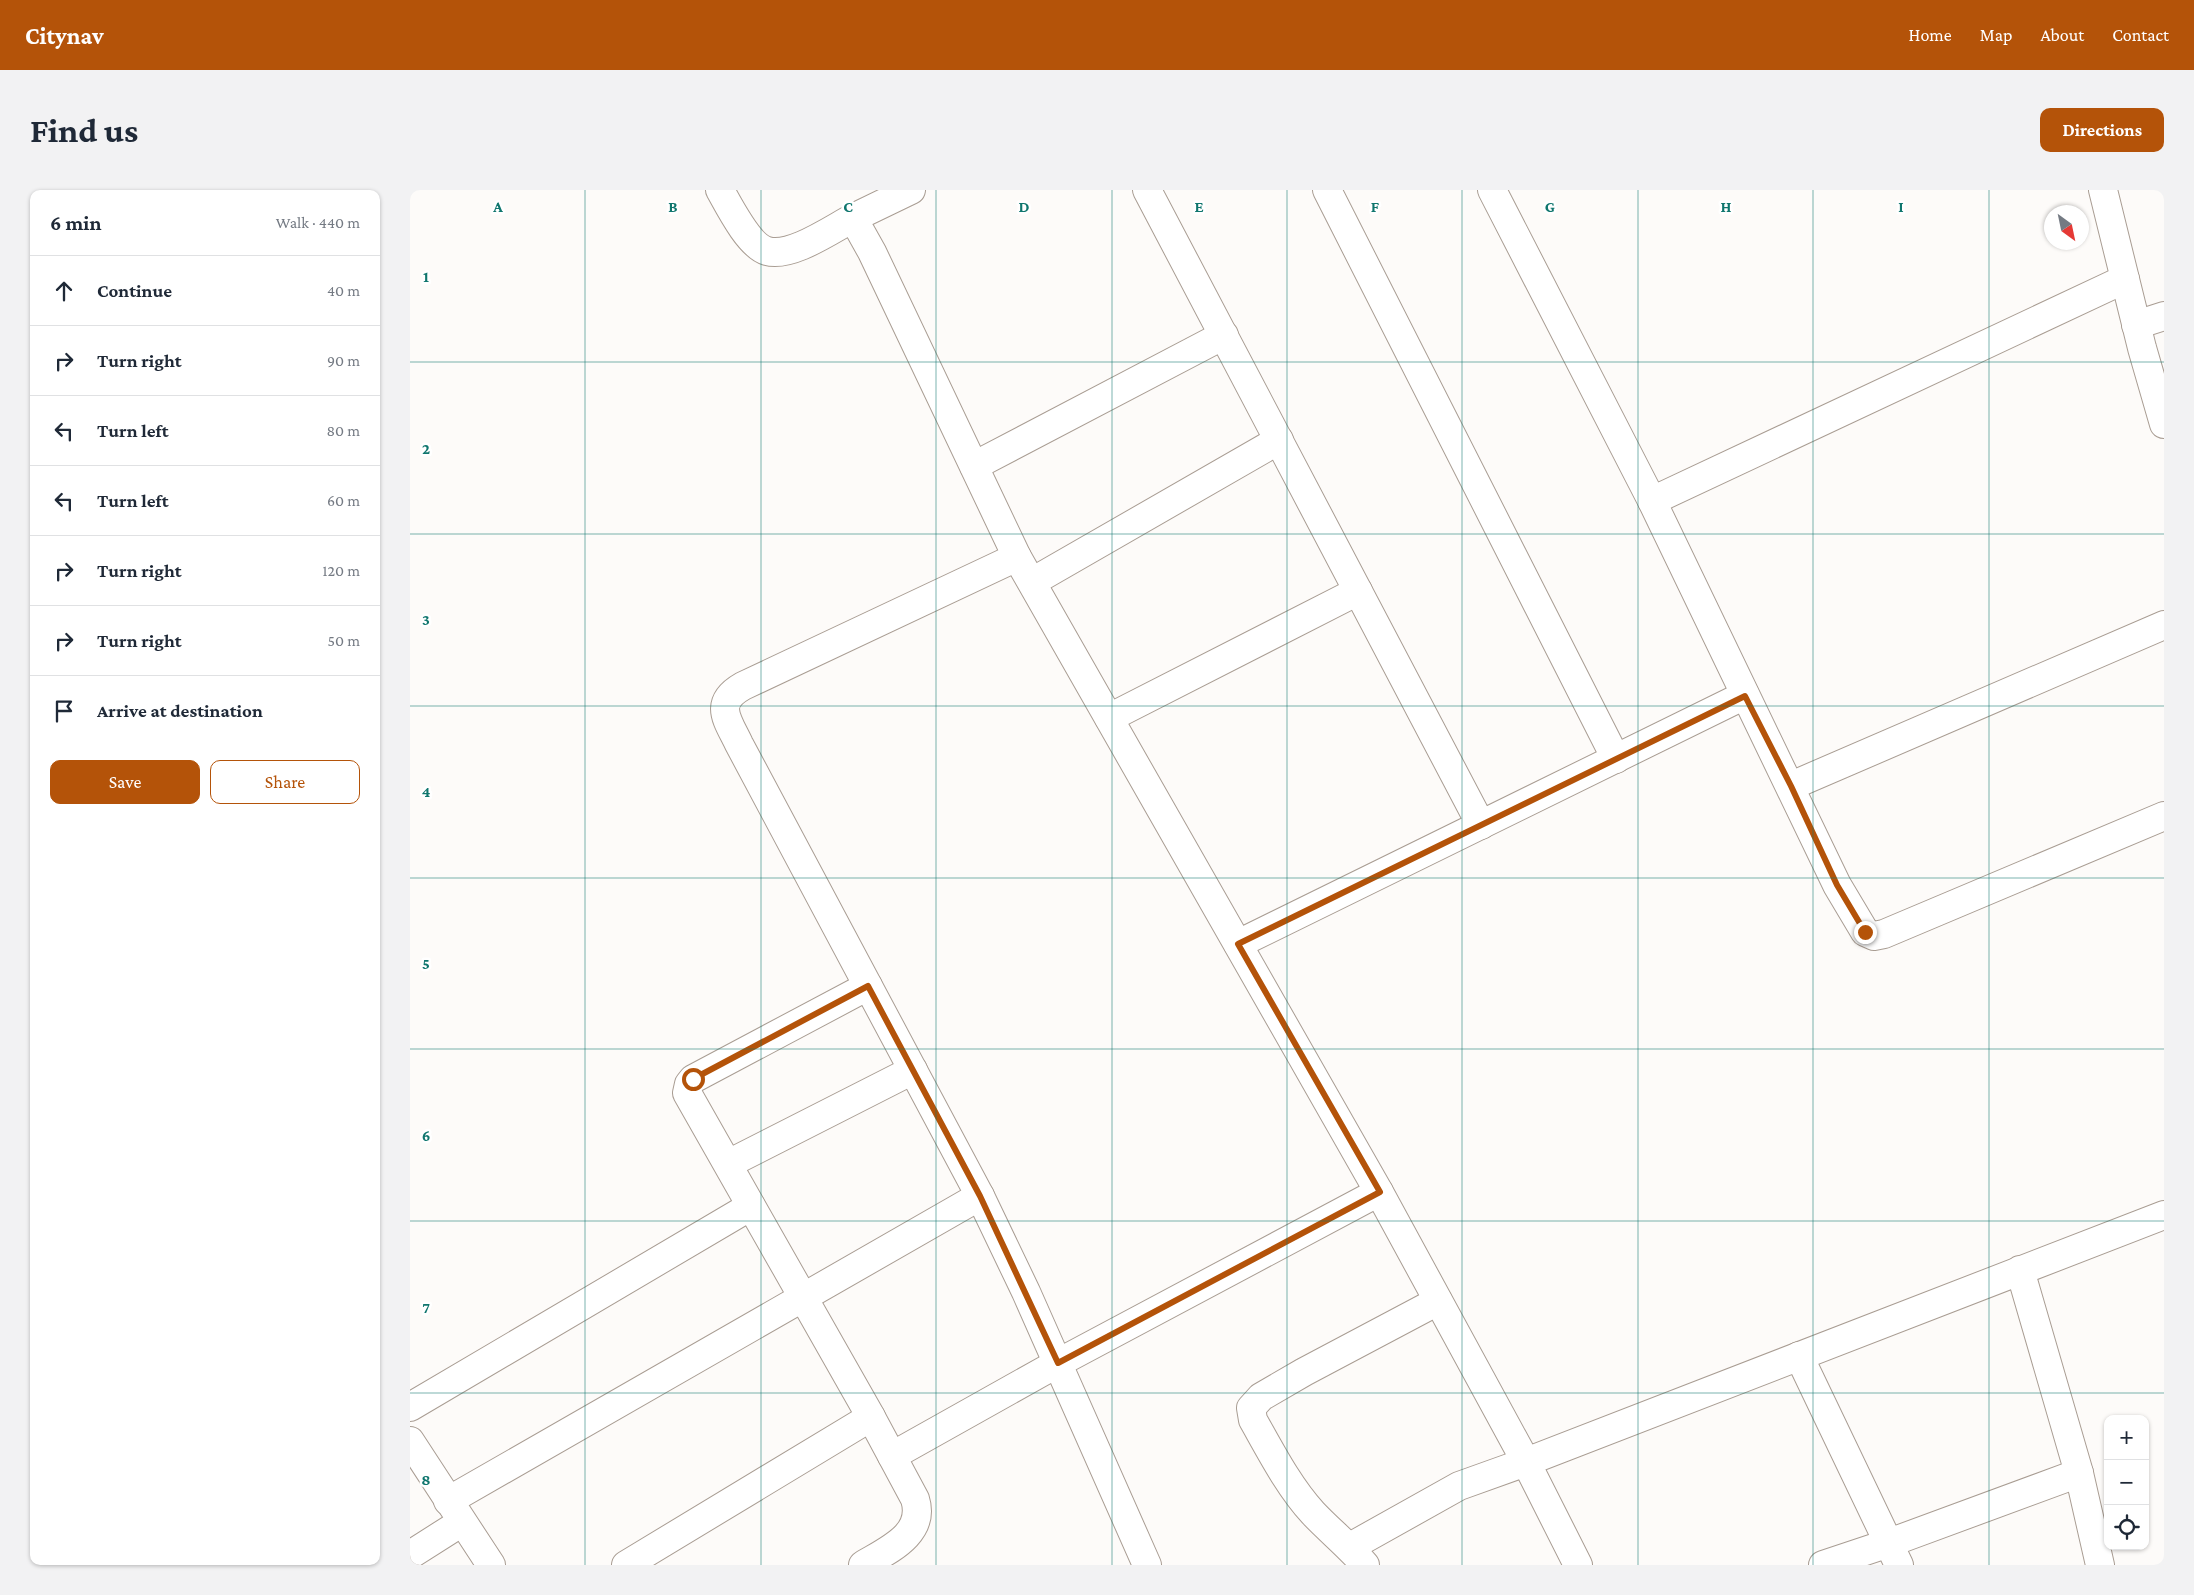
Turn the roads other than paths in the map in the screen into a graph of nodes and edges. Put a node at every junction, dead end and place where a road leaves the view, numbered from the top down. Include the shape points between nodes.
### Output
1 (720, 190) edge
2 (912, 190) edge
3 (1147, 190) edge
4 (1328, 190) edge
5 (1492, 190) edge
6 (2103, 190) edge
7 (853, 218) junction
8 (2125, 279) junction
9 (2164, 316) edge
10 (2136, 325) junction
11 (1224, 335) junction
12 (2164, 424) edge
13 (1278, 440) junction
14 (974, 466) junction
15 (1652, 501) junction
16 (1017, 557) junction
17 (1032, 582) junction
18 (1358, 591) junction
19 (2164, 625) edge
20 (1745, 696) junction
21 (1108, 718) junction
22 (1616, 759) junction
23 (1791, 786) junction
24 (2164, 816) edge
25 (1482, 825) junction
26 (1238, 944) junction
27 (868, 986) junction
28 (913, 1070) junction
29 (728, 1164) junction
30 (1380, 1192) junction
31 (980, 1196) junction
32 (752, 1206) junction
33 (2164, 1215) edge
34 (2020, 1270) junction
35 (804, 1296) junction
36 (1438, 1301) junction
37 (1799, 1356) junction
38 (1058, 1363) junction
39 (410, 1407) edge
40 (871, 1417) junction
41 (410, 1442) edge
42 (892, 1456) junction
43 (1526, 1462) junction
44 (2079, 1473) junction
45 (455, 1512) junction
46 (1894, 1554) edge
47 (410, 1555) edge
48 (1357, 1556) edge
49 (491, 1565) edge
50 (626, 1565) edge
51 (862, 1565) edge
52 (1147, 1565) edge
53 (1578, 1565) edge
54 (1823, 1565) edge
55 (2100, 1565) edge

1 - 7 street via 738,222 766,251 799,247
2 - 7 street
3 - 11 street
4 - 22 street
5 - 15 street
6 - 8 street
7 - 14 street
8 - 10 street
8 - 15 street
9 - 10 street
10 - 12 street
11 - 13 street
11 - 14 street
13 - 17 street
13 - 18 street
14 - 16 street
15 - 20 street
16 - 17 street
16 - 27 street via 743,686 725,701 728,721 739,744
17 - 21 street
18 - 21 street
18 - 25 street
19 - 23 street
20 - 22 street
20 - 23 street
21 - 26 street
22 - 25 street
23 - 24 street via 1856,920 1865,932 1874,936 1962,903
25 - 26 street
26 - 30 street
27 - 28 street
27 - 29 street via 689,1084 687,1092
28 - 29 street
28 - 31 street
29 - 32 street
30 - 36 street
30 - 38 street
31 - 35 street
31 - 38 street
32 - 35 street
32 - 39 street
33 - 34 street
34 - 37 street
34 - 44 street
35 - 40 street
35 - 45 street
36 - 43 street
36 - 48 street via 1262,1396 1251,1408 1252,1420 1299,1496
37 - 43 street
37 - 46 street
38 - 42 street
38 - 52 street
40 - 42 street
40 - 50 street
41 - 45 street
42 - 51 street via 916,1499 917,1518 913,1529 904,1538
43 - 48 street via 1458,1486
43 - 53 street
44 - 46 street
44 - 55 street
45 - 47 street
45 - 49 street
46 - 54 street

